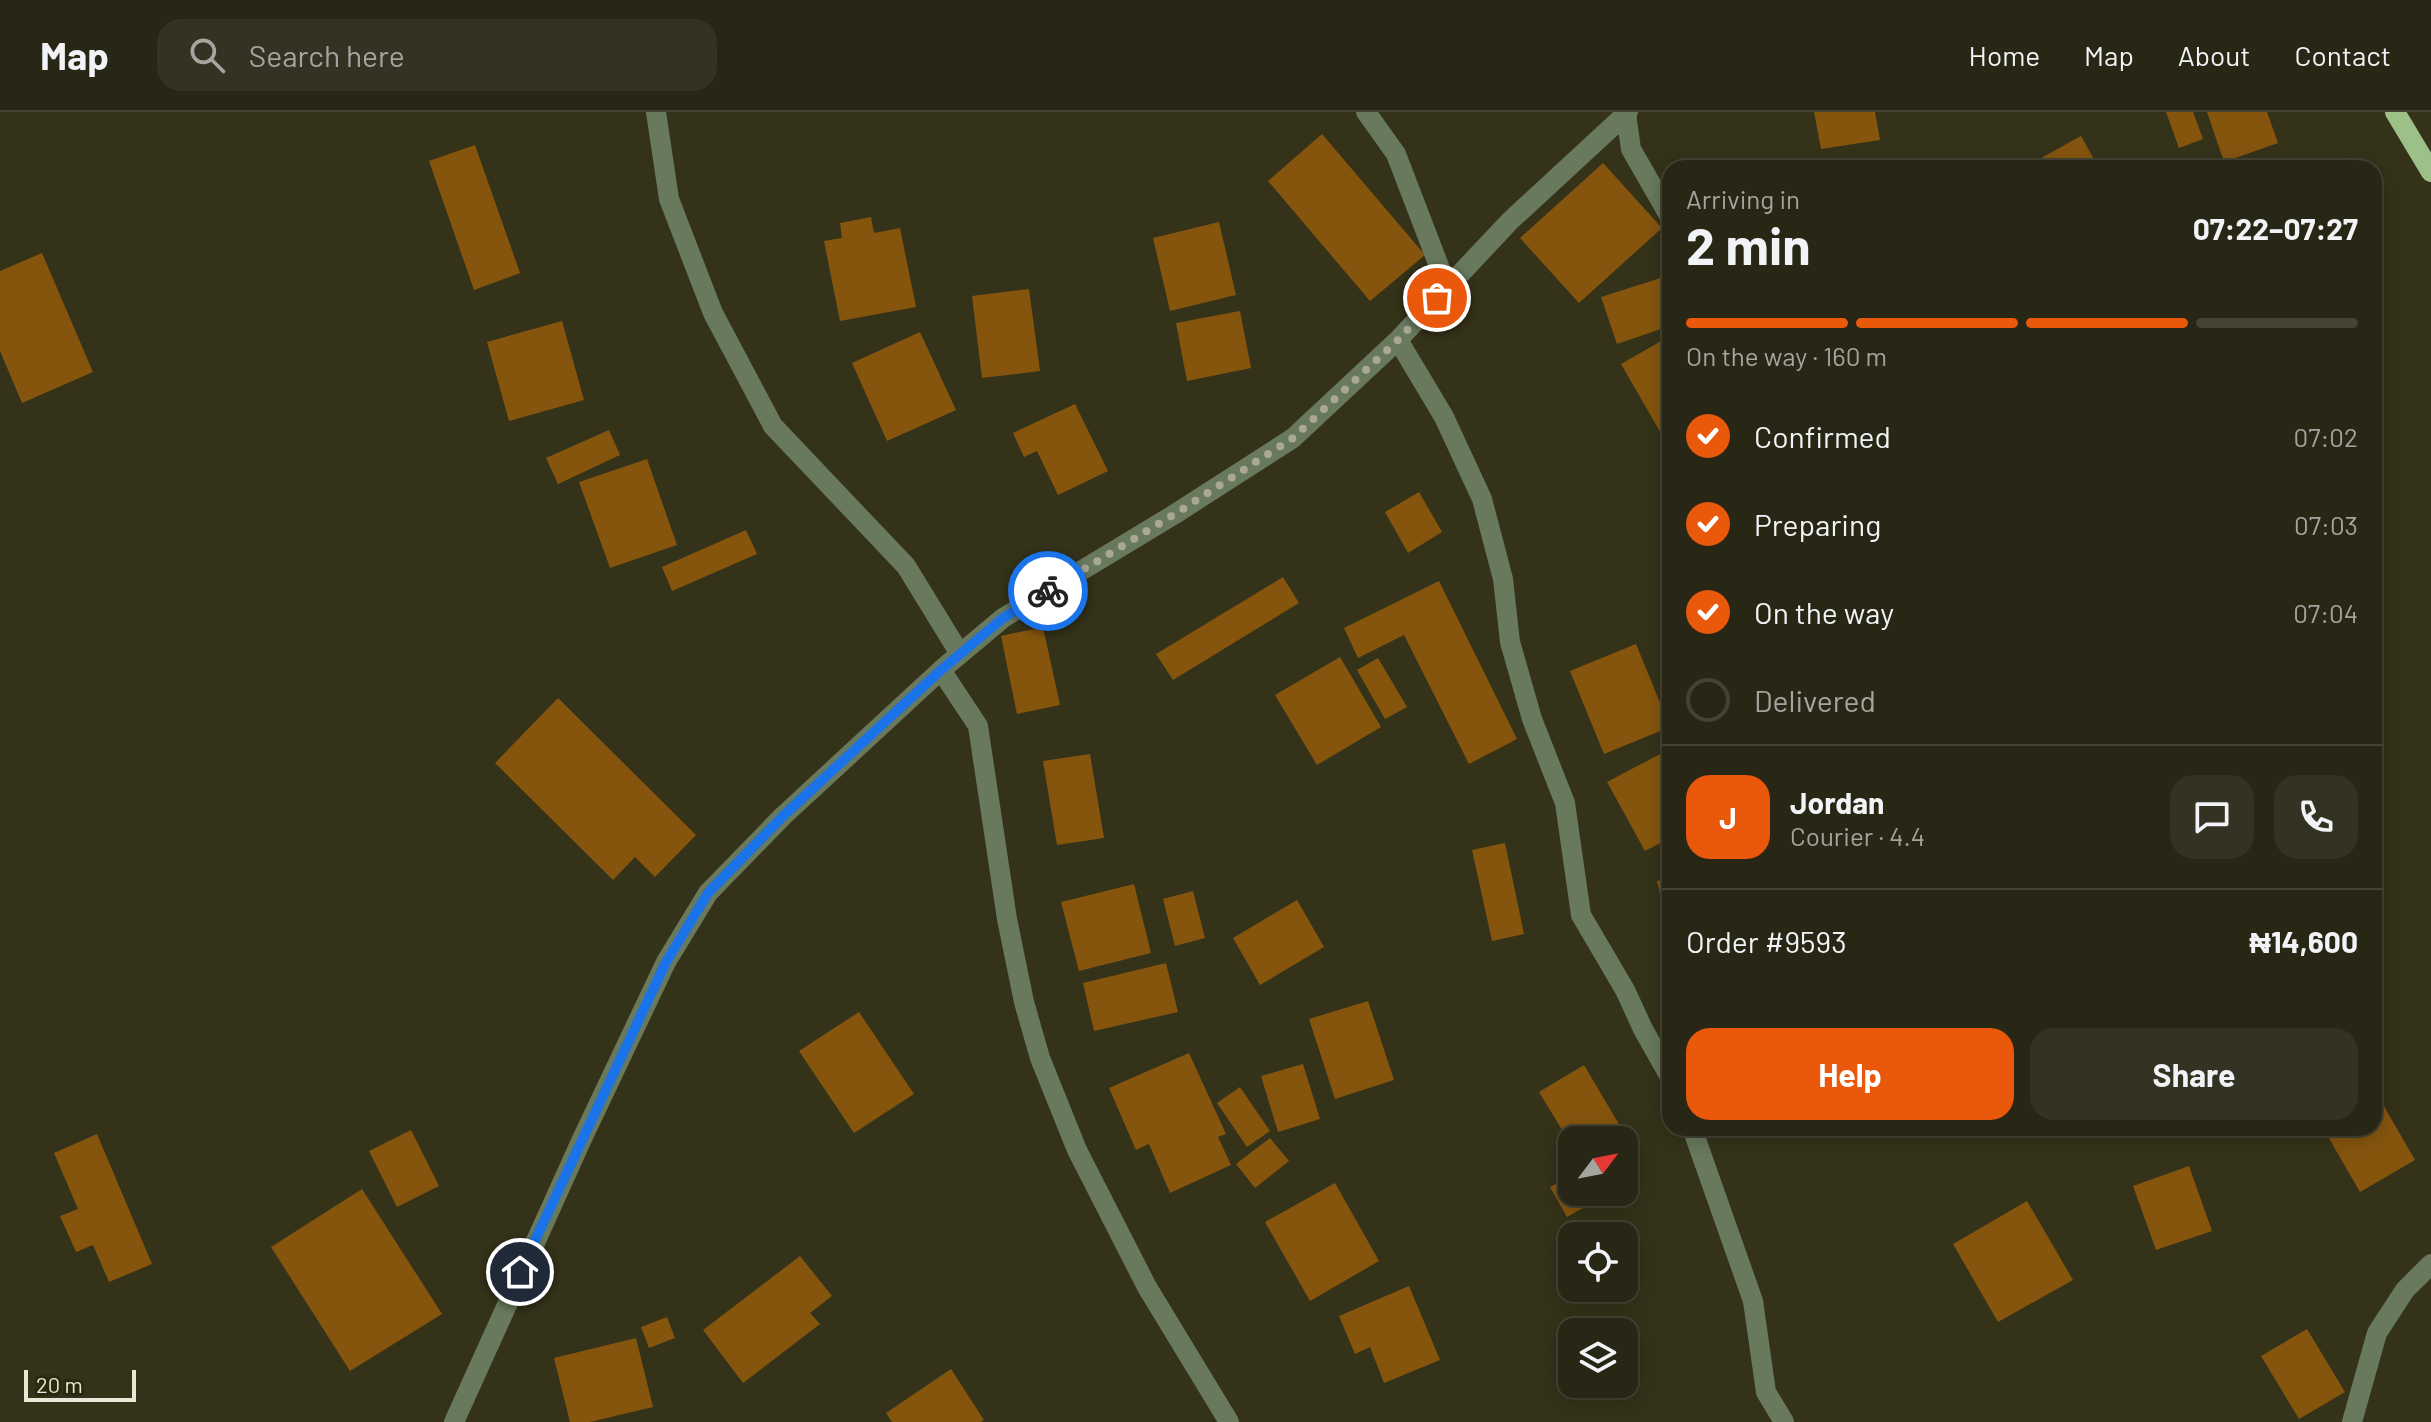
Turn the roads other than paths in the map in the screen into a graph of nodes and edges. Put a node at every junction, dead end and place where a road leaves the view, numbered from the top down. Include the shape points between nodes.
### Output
1 (656, 112) edge
2 (1366, 112) edge
3 (2395, 112) edge
4 (1627, 113) edge
5 (2431, 172) edge
6 (1662, 203) edge
7 (1447, 287) junction
8 (1398, 340) junction
9 (960, 654) junction
10 (941, 670) junction
11 (1662, 1063) edge
12 (1695, 1136) edge
13 (2431, 1264) edge
14 (454, 1422) edge
15 (1229, 1422) edge
16 (1784, 1422) edge
17 (2352, 1422) edge

1 - 9 street via 669,199 713,313 773,426 906,566
2 - 7 street via 1396,154
3 - 5 main road
4 - 6 street via 1631,149
4 - 7 street
7 - 8 street
8 - 9 street via 1293,438 1003,618
8 - 11 street via 1444,417 1482,499 1503,579 1510,642 1532,719 1565,803 1581,915
9 - 10 street
10 - 14 street via 708,893 659,975
10 - 15 street via 978,726 1007,919 1040,1058 1077,1150 1147,1287
12 - 16 street via 1753,1301 1766,1392
13 - 17 street via 2405,1290 2377,1333

